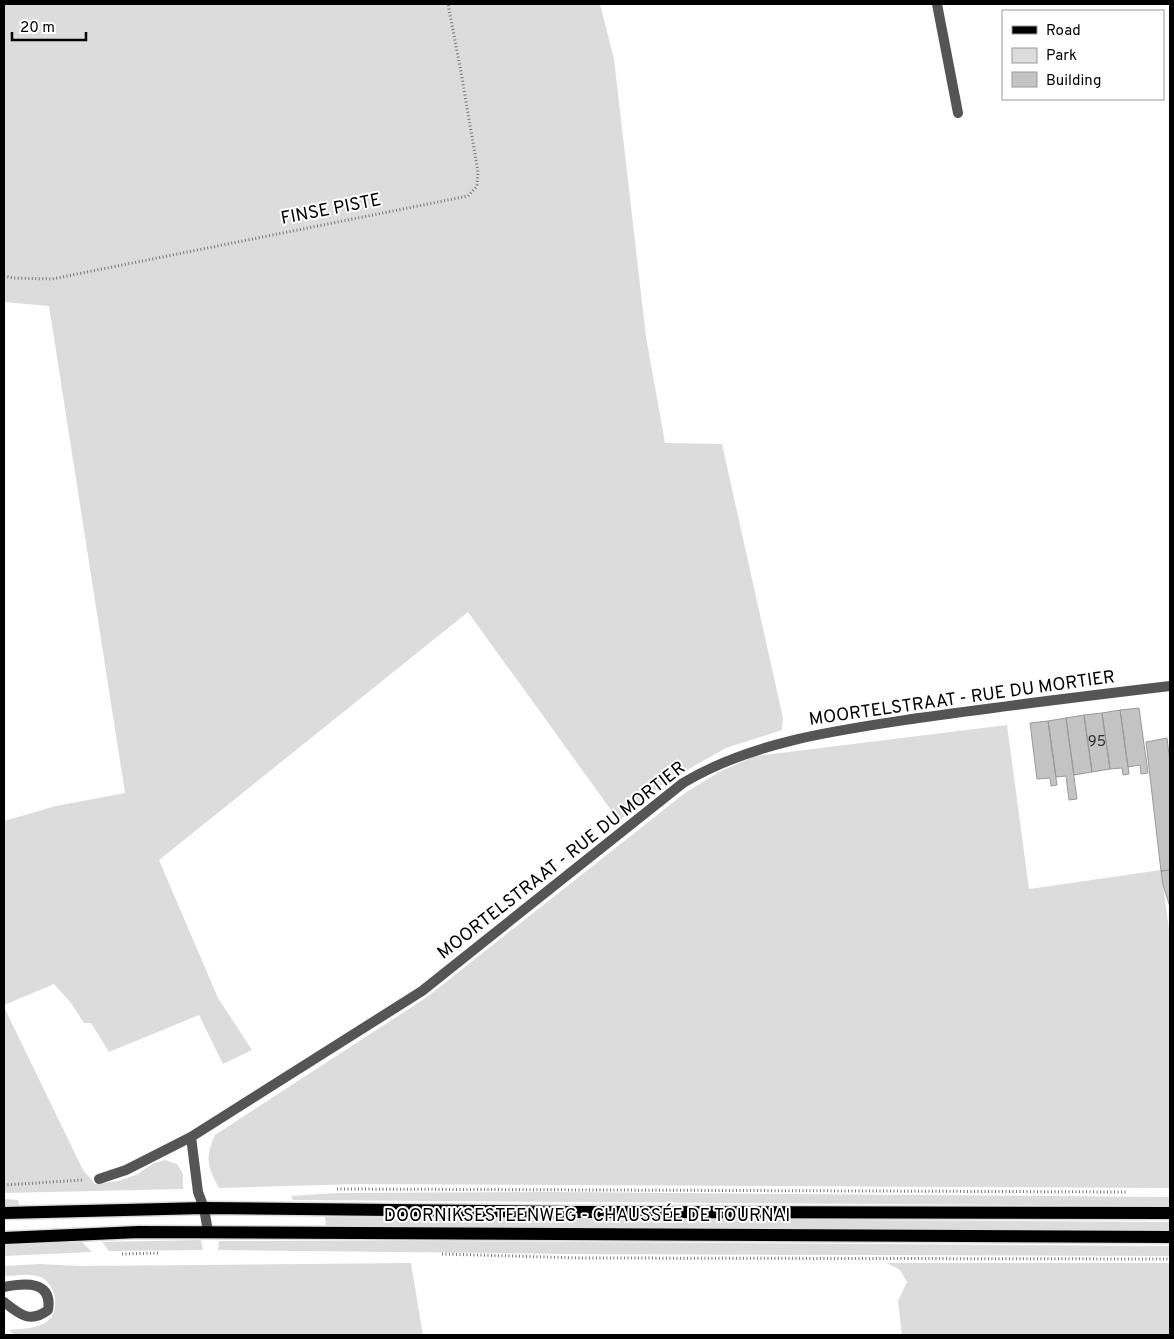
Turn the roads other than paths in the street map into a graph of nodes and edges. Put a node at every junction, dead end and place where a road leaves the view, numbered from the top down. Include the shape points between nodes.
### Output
1 (937, 4) edge
2 (958, 113) dead end
3 (1170, 686) edge
4 (191, 1137) junction
5 (99, 1179) road end
6 (204, 1208) junction
7 (4, 1213) edge
8 (1170, 1213) edge
9 (208, 1232) junction
10 (1170, 1237) edge
11 (4, 1238) edge
12 (4, 1287) edge
13 (4, 1302) edge

1 - 2 street
3 - 4 street, MOORTELSTRAAT - RUE DU MORTIER via 877,725 796,740 724,761 683,783 422,991
4 - 5 street, MOORTELSTRAAT - RUE DU MORTIER via 126,1170
4 - 6 street via 198,1192
6 - 7 main road, DOORNIKSESTEENWEG - CHAUSSÉE DE TOURNAI
6 - 8 main road, DOORNIKSESTEENWEG - CHAUSSÉE DE TOURNAI
6 - 9 street
9 - 10 main road, DOORNIKSESTEENWEG - CHAUSSÉE DE TOURNAI
9 - 11 main road, DOORNIKSESTEENWEG - CHAUSSÉE DE TOURNAI
12 - 13 street via 31,1284 42,1289 50,1304 48,1310 34,1318

